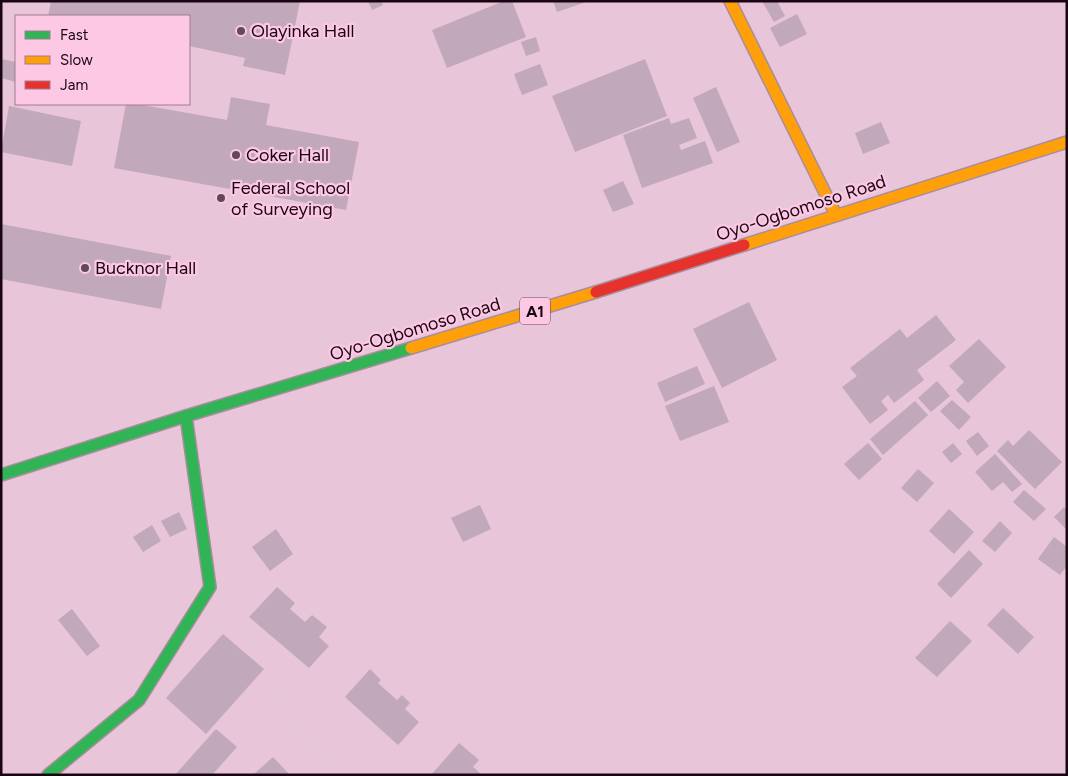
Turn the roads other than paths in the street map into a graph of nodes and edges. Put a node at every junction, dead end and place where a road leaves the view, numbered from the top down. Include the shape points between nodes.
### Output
1 (730, 1) edge
2 (1067, 142) edge
3 (836, 216) junction
4 (186, 416) junction
5 (1, 474) edge
6 (48, 775) edge

1 - 3 main road
2 - 3 main road, Oyo-Ogbomoso Road / A1
3 - 4 main road, Oyo-Ogbomoso Road / A1 via 601,291
4 - 5 main road, Oyo-Ogbomoso Road / A1
4 - 6 main road via 210,587 138,700

